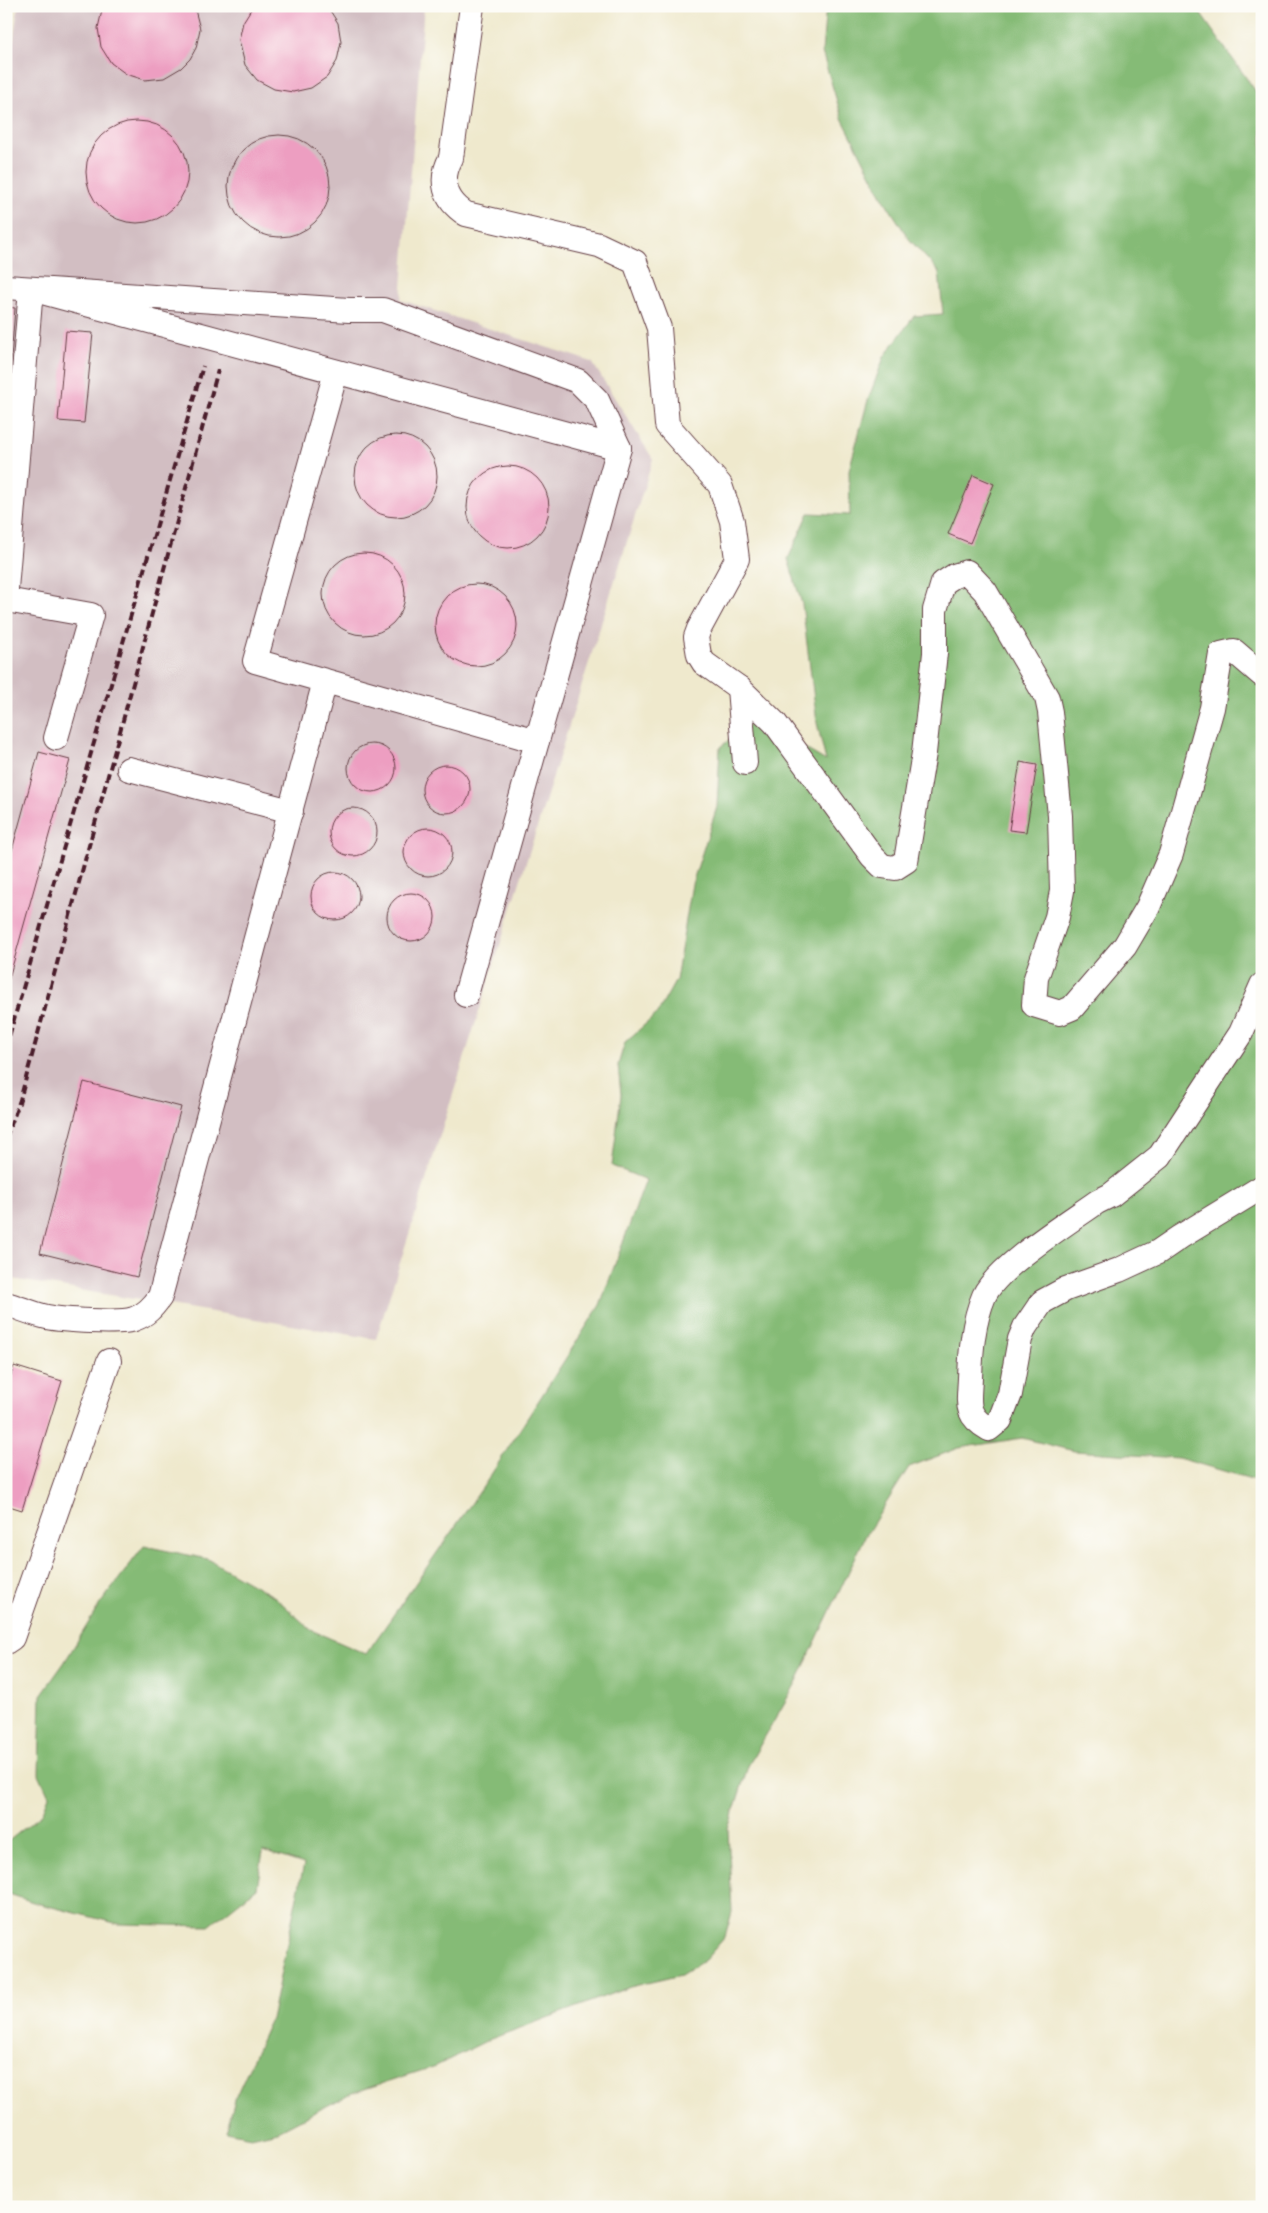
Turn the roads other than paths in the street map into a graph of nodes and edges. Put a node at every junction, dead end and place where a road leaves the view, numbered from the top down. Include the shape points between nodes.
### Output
1 (472, 6) edge
2 (6, 287) edge
3 (31, 289) junction
4 (336, 372) junction
5 (619, 448) junction
6 (6, 590) edge
7 (6, 600) edge
8 (1262, 675) edge
9 (325, 681) junction
10 (739, 688) junction
11 (56, 738) dead end
12 (537, 741) junction
13 (745, 763) dead end
14 (129, 769) dead end
15 (290, 811) junction
16 (1262, 985) edge
17 (466, 996) dead end
18 (1262, 1187) edge
19 (6, 1304) edge
20 (109, 1361) dead end
21 (6, 1642) edge

1 - 10 street via 451,158 443,178 445,189 456,208 466,214 599,245 635,262 660,328 668,424 720,485 732,521 737,559 699,629 696,646 704,663
2 - 3 street
3 - 4 street
3 - 5 street via 383,310 578,381 597,400
3 - 6 street
4 - 5 street
4 - 9 street via 255,661
5 - 12 street
7 - 11 street via 91,616
8 - 10 street via 1234,650 1221,654 1212,708 1171,854 1148,907 1125,946 1072,1008 1060,1014 1034,1005 1036,978 1057,917 1062,891 1060,816 1050,712 1047,698 985,591 967,572 943,583 935,610 935,653 924,753 906,861 895,868 882,866 872,856 775,723
9 - 12 street
9 - 15 street
10 - 13 street
12 - 17 street
14 - 15 street
15 - 19 street via 160,1297 144,1315 120,1321 48,1317
16 - 18 street via 1241,1033 1160,1156 1111,1195 1012,1264 984,1295 971,1352 969,1410 977,1422 989,1429 1000,1420 1010,1394 1020,1339 1042,1302 1158,1252
20 - 21 street via 12,1638

